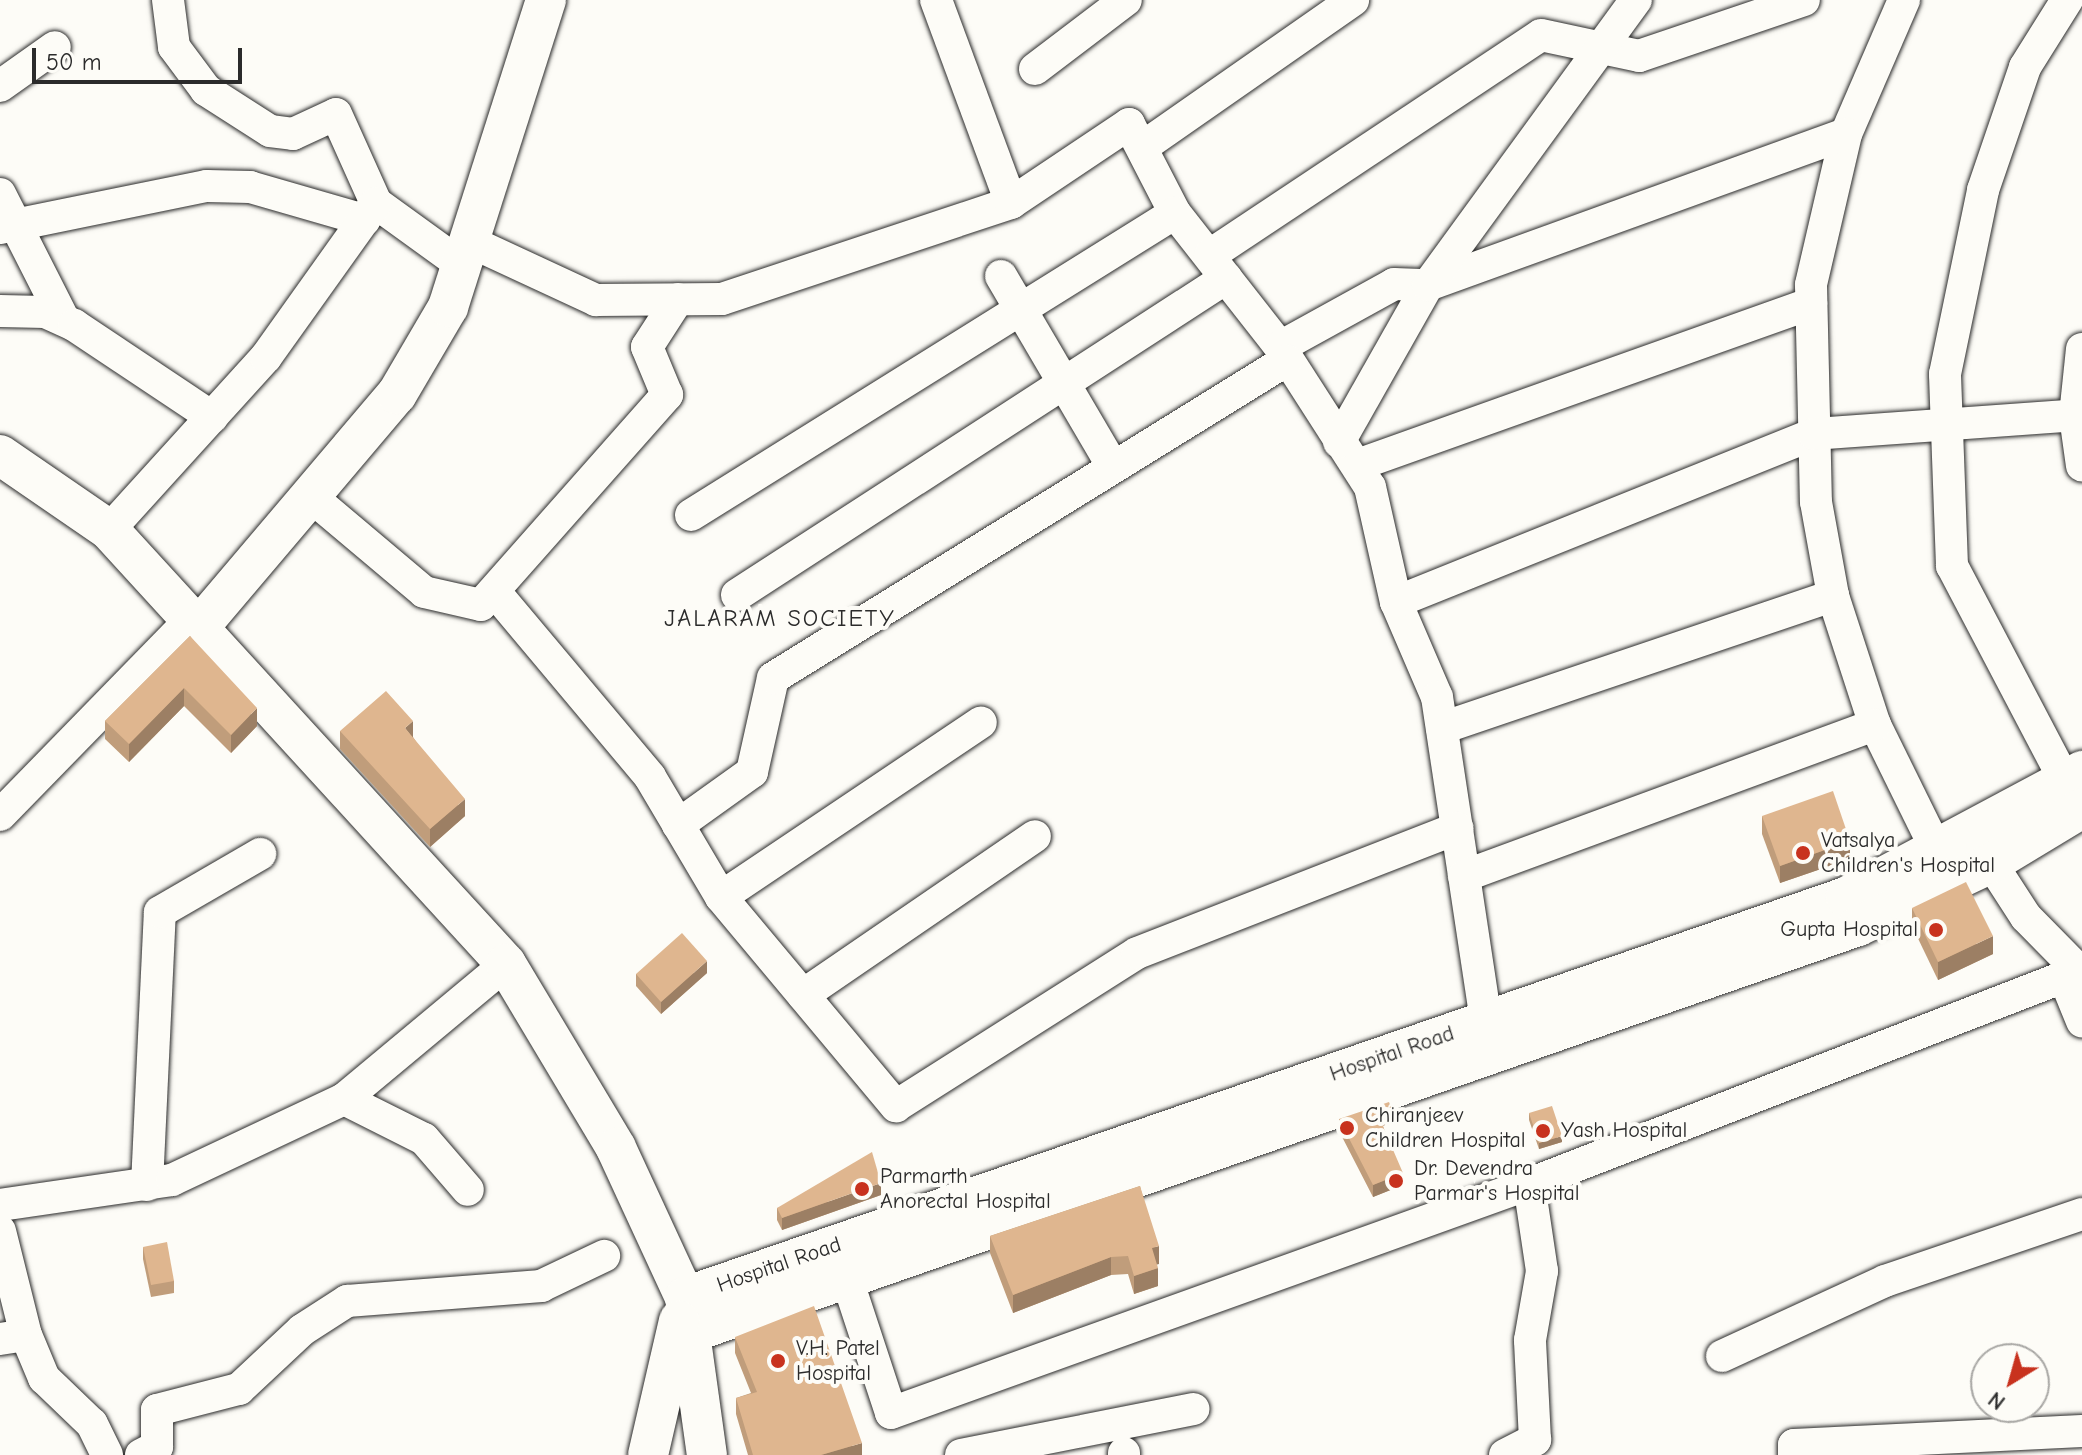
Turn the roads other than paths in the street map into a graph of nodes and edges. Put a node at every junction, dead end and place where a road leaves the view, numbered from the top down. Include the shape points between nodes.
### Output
1 (546, 0) edge
2 (936, 0) edge
3 (1126, 0) edge
4 (1353, 0) edge
5 (1636, 0) edge
6 (1804, 0) edge
7 (1904, 0) edge
8 (2067, 0) edge
9 (160, 4) edge
10 (1597, 46) junction
11 (55, 47) dead end
12 (1035, 69) dead end
13 (0, 86) edge
14 (1846, 134) junction
15 (1144, 146) junction
16 (0, 194) edge
17 (1011, 203) junction
18 (370, 211) junction
19 (1175, 213) junction
20 (9, 227) edge
21 (468, 254) junction
22 (1218, 267) junction
23 (1001, 276) dead end
24 (1428, 285) junction
25 (678, 299) junction
26 (1811, 303) junction
27 (1019, 310) junction
28 (0, 311) edge
29 (64, 320) junction
30 (2082, 349) edge
31 (1283, 353) junction
32 (1059, 384) junction
33 (2078, 415) edge
34 (212, 417) junction
35 (1951, 424) junction
36 (1814, 434) junction
37 (1349, 453) junction
38 (0, 455) edge
39 (2082, 466) edge
40 (1113, 467) junction
41 (309, 495) junction
42 (691, 515) dead end
43 (109, 530) junction
44 (495, 592) junction
45 (737, 595) dead end
46 (1833, 596) junction
47 (1396, 602) junction
48 (196, 622) junction
49 (981, 722) dead end
50 (1875, 725) junction
51 (1442, 728) junction
52 (2078, 796) edge
53 (0, 815) edge
54 (678, 825) junction
55 (1457, 828) junction
56 (1035, 836) dead end
57 (1938, 853) junction
58 (260, 854) dead end
59 (1991, 863) junction
60 (1464, 876) junction
61 (721, 897) junction
62 (506, 964) junction
63 (2075, 974) edge
64 (803, 995) junction
65 (2082, 1021) edge
66 (1486, 1022) junction
67 (344, 1099) junction
68 (1529, 1184) junction
69 (147, 1185) junction
70 (468, 1190) dead end
71 (0, 1205) edge
72 (2082, 1214) edge
73 (0, 1231) edge
74 (604, 1256) dead end
75 (846, 1276) junction
76 (687, 1315) junction
77 (13, 1337) edge
78 (1722, 1356) dead end
79 (1193, 1409) dead end
80 (2082, 1431) edge
81 (107, 1455) edge
82 (141, 1455) edge
83 (648, 1455) edge
84 (707, 1455) edge
85 (961, 1455) edge
86 (1505, 1455) edge
87 (1794, 1455) edge

1 - 21 street
2 - 17 street
3 - 12 street
4 - 15 street
5 - 10 street
6 - 10 street via 1639,56
7 - 14 street
8 - 35 street via 2025,67 1983,190 1945,374
9 - 18 street via 174,47 206,90 270,131 293,134 336,114
10 - 22 street via 1541,35
10 - 24 street
11 - 13 street
14 - 24 street
14 - 26 street
15 - 17 street via 1129,124
15 - 19 street
16 - 20 street
17 - 25 street via 851,262 722,299
18 - 20 street via 250,187 207,186
18 - 21 street
18 - 34 street via 266,357
19 - 22 street
19 - 27 street
20 - 29 street
21 - 25 street via 596,300
21 - 41 street via 397,394
22 - 31 street
22 - 32 street
23 - 27 street
24 - 31 street via 1394,284
24 - 37 street
25 - 44 street via 647,347 667,395
26 - 36 street
26 - 37 street
27 - 32 street
27 - 42 street
28 - 29 street via 45,312
29 - 34 street
30 - 33 street
31 - 37 street
31 - 40 street
32 - 40 street
32 - 45 street
33 - 35 street
33 - 39 street
34 - 43 street
35 - 36 street
35 - 52 street via 1952,566
36 - 46 street via 1816,502
36 - 47 street
37 - 47 street
38 - 43 street
40 - 54 street via 773,678 752,772
41 - 44 street via 424,592 481,605
41 - 48 street
43 - 48 street
44 - 54 street via 650,777
46 - 50 street
46 - 51 street
47 - 51 street via 1437,697
48 - 53 street
48 - 62 street
49 - 61 street
50 - 57 street
50 - 60 street
51 - 55 street
52 - 57 street, Hospital Road
52 - 59 street, Hospital Road
54 - 61 street
55 - 60 street
55 - 64 street via 1137,953 896,1106
56 - 64 street
57 - 66 street, Hospital Road via 1846,897
58 - 69 street via 160,912
59 - 63 street via 2026,917
59 - 75 street, Hospital Road via 1858,926
60 - 66 street
61 - 64 street
62 - 67 street
62 - 76 street via 616,1148
63 - 65 street
63 - 68 street
66 - 76 street, Hospital Road
67 - 69 street
67 - 70 street via 424,1139
68 - 75 street via 891,1413
68 - 86 street via 1542,1271 1530,1340 1535,1440
69 - 71 street
72 - 78 street via 1885,1281
73 - 77 street
74 - 82 street via 541,1286 347,1301 302,1330 239,1389 157,1410 157,1447
75 - 76 street, Hospital Road
76 - 83 street
76 - 84 street
77 - 81 street via 44,1378 92,1424
79 - 85 street
80 - 87 street via 1794,1445

